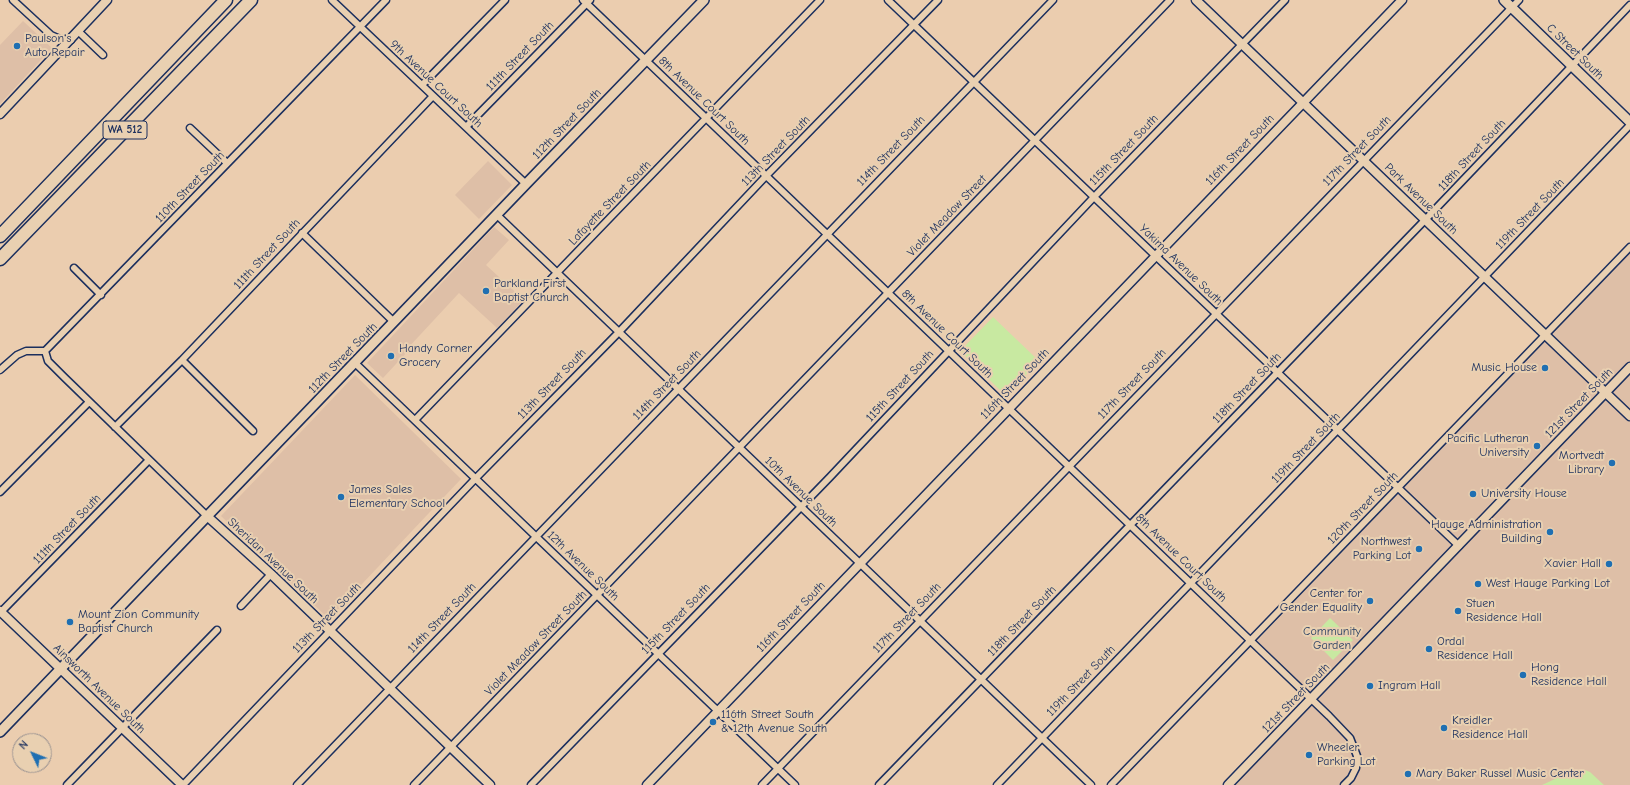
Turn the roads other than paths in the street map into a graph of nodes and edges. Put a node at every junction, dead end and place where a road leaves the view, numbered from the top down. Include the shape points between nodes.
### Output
1 (13, 0) edge
2 (107, 0) edge
3 (226, 0) edge
4 (250, 0) edge
5 (332, 0) edge
6 (386, 0) edge
7 (505, 0) edge
8 (704, 0) edge
9 (820, 0) edge
10 (888, 0) edge
11 (938, 0) edge
12 (1053, 0) edge
13 (1170, 0) edge
14 (1196, 0) edge
15 (1284, 0) edge
16 (1402, 0) edge
17 (1504, 0) edge
18 (1518, 0) edge
19 (586, 1) edge
20 (1630, 5) edge
21 (1512, 7) junction
22 (914, 25) junction
23 (360, 27) junction
24 (78, 32) junction
25 (71, 40) junction
26 (1242, 44) junction
27 (104, 55) dead end
28 (646, 60) junction
29 (1572, 66) junction
30 (973, 82) junction
31 (422, 85) junction
32 (433, 96) junction
33 (1303, 102) junction
34 (0, 114) edge
35 (706, 119) junction
36 (1630, 122) edge
37 (1630, 125) edge
38 (466, 127) junction
39 (190, 128) dead end
40 (1034, 140) junction
41 (1363, 160) junction
42 (227, 163) junction
43 (766, 176) junction
44 (526, 184) junction
45 (1094, 197) junction
46 (497, 215) junction
47 (1425, 220) junction
48 (302, 233) junction
49 (827, 234) junction
50 (0, 236) edge
51 (1630, 247) edge
52 (1155, 255) junction
53 (0, 260) edge
54 (74, 268) dead end
55 (558, 273) junction
56 (1485, 277) junction
57 (888, 293) junction
58 (101, 295) junction
59 (1216, 314) junction
60 (394, 322) junction
61 (619, 332) junction
62 (1546, 335) junction
63 (948, 350) junction
64 (45, 351) junction
65 (182, 360) junction
66 (356, 363) junction
67 (1630, 367) edge
68 (0, 370) edge
69 (1277, 372) junction
70 (678, 389) junction
71 (1605, 393) junction
72 (89, 402) junction
73 (1008, 408) junction
74 (1630, 416) edge
75 (415, 420) junction
76 (116, 427) junction
77 (254, 430) dead end
78 (1338, 431) junction
79 (740, 448) junction
80 (149, 460) junction
81 (1068, 466) junction
82 (476, 478) junction
83 (1398, 488) junction
84 (0, 492) edge
85 (801, 506) junction
86 (207, 516) junction
87 (1130, 525) junction
88 (536, 536) junction
89 (1459, 546) junction
90 (860, 563) junction
91 (271, 574) junction
92 (1191, 584) junction
93 (597, 595) junction
94 (241, 606) dead end
95 (0, 612) edge
96 (920, 620) junction
97 (217, 630) dead end
98 (330, 631) junction
99 (1251, 641) junction
100 (658, 653) junction
101 (61, 668) junction
102 (981, 680) junction
103 (389, 688) junction
104 (1311, 699) junction
105 (718, 711) junction
106 (123, 728) junction
107 (0, 732) edge
108 (1042, 738) junction
109 (451, 747) junction
110 (778, 769) junction
111 (67, 785) edge
112 (182, 785) edge
113 (297, 785) edge
114 (414, 785) edge
115 (490, 785) edge
116 (531, 785) edge
117 (646, 785) edge
118 (762, 785) edge
119 (795, 785) edge
120 (879, 785) edge
121 (997, 785) edge
122 (1091, 785) edge
123 (1111, 785) edge
124 (1228, 785) edge
125 (1344, 785) edge

1 - 25 street via 51,35
2 - 24 street
3 - 50 highway, WA 512
4 - 53 highway, WA 512
5 - 23 street, 9th Avenue Court South
6 - 23 street, 110th Street South
7 - 31 street
8 - 28 main road, 112th Street South
9 - 35 street, Lafayette Street South
10 - 22 street, Yakima Avenue South
11 - 22 street, 113th Street South
12 - 30 street, 114th Street South
13 - 40 street, Violet Meadow Street
14 - 26 street, Park Avenue South
15 - 26 street, 115th Street South
16 - 33 street, 116th Street South
17 - 21 main road, C Street South
18 - 21 street, 117th Street South
19 - 28 street, 8th Avenue Court South
19 - 38 street, 111th Street South
20 - 29 street, 118th Street South
21 - 29 main road, C Street South
21 - 41 street, 117th Street South
22 - 30 street, Yakima Avenue South
22 - 43 street, 113th Street South
23 - 31 street, 9th Avenue Court South
23 - 42 street, 110th Street South
24 - 25 street
24 - 27 street
25 - 34 street
26 - 33 street, Park Avenue South
26 - 45 street, 115th Street South
28 - 35 street, 8th Avenue Court South
28 - 44 main road, 112th Street South
29 - 36 main road, C Street South
29 - 47 street, 118th Street South
30 - 40 street, Yakima Avenue South
30 - 49 street, 114th Street South
31 - 32 street, 9th Avenue Court South
32 - 38 street, 9th Avenue Court South
32 - 48 street, 111th Street South
33 - 41 street, Park Avenue South
33 - 52 street, 116th Street South
35 - 43 street, 8th Avenue Court South
35 - 55 street, Lafayette Street South
37 - 56 street, 119th Street South
38 - 44 street, 9th Avenue Court South
39 - 42 street
40 - 45 street, Yakima Avenue South
40 - 57 street, Violet Meadow Street
41 - 47 street, Park Avenue South
41 - 59 street, 117th Street South
42 - 58 street, 110th Street South
43 - 49 street, 8th Avenue Court South
43 - 61 street, 113th Street South
44 - 46 main road, 112th Street South
45 - 52 street, Yakima Avenue South
45 - 63 street, 115th Street South
46 - 55 street, 10th Avenue South
46 - 60 main road, 112th Street South
47 - 56 street, Park Avenue South
47 - 69 street, 118th Street South
48 - 60 street
48 - 65 street, 111th Street South
49 - 57 street, 8th Avenue Court South
49 - 70 street, 114th Street South
51 - 62 street, 120th Street South
52 - 59 street, Yakima Avenue South
52 - 73 street, 116th Street South
54 - 58 street
55 - 61 street, 10th Avenue South
55 - 75 street, Lafayette Street South
56 - 62 street, Park Avenue South
56 - 78 street, 119th Street South
57 - 63 street, 8th Avenue Court South
57 - 79 street, Violet Meadow Street
58 - 64 street, 110th Street South
59 - 69 street, Yakima Avenue South
59 - 81 street, 117th Street South
60 - 66 main road, 112th Street South
61 - 70 street, 10th Avenue South
61 - 82 street, 113th Street South
62 - 71 street, Park Avenue South
62 - 83 street, 120th Street South
63 - 73 street, 8th Avenue Court South
63 - 85 street, 115th Street South
64 - 68 street via 22,353
64 - 72 street, Sheridan Avenue South via 48,361
65 - 76 street, 111th Street South
65 - 77 street
66 - 75 street, 12th Avenue South
66 - 86 main road, 112th Street South
67 - 71 street, 121st Street South
69 - 78 street, Yakima Avenue South
69 - 87 street, 118th Street South
70 - 79 street, 10th Avenue South
70 - 88 street, 114th Street South
71 - 74 street, Park Avenue South
71 - 89 street, 121st Street South
72 - 76 street, Sheridan Avenue South
72 - 84 street
73 - 81 street, 8th Avenue Court South
73 - 90 street, 116th Street South
75 - 82 street, 12th Avenue South
76 - 80 street, Sheridan Avenue South
78 - 83 street, Yakima Avenue South
78 - 92 street, 119th Street South
79 - 85 street, 10th Avenue South
79 - 93 street, Violet Meadow Street South
80 - 86 street, Sheridan Avenue South
80 - 95 street, 111th Street South
81 - 87 street, 8th Avenue Court South
81 - 96 street, 117th Street South
82 - 88 street, 12th Avenue South
82 - 98 street, 113th Street South
83 - 89 street, Yakima Avenue South
83 - 99 street, 120th Street South
85 - 90 street, 10th Avenue South
85 - 100 street, 115th Street South
86 - 91 street, Sheridan Avenue South
86 - 101 main road, 112th Street South
87 - 92 street, 8th Avenue Court South
87 - 102 street, 118th Street South
88 - 93 street, 12th Avenue South
88 - 103 street, 114th Street South
89 - 104 street, 121st Street South
90 - 96 street, 10th Avenue South
90 - 105 street, 116th Street South
91 - 94 street
91 - 98 street, Sheridan Avenue South
92 - 99 street, 8th Avenue Court South
92 - 108 street, 119th Street South
93 - 100 street, 12th Avenue South
93 - 109 street, Violet Meadow Street South
95 - 101 street, Ainsworth Avenue South
96 - 102 street, 10th Avenue South
96 - 110 street, 117th Street South
97 - 106 street
98 - 103 street, Sheridan Avenue South
98 - 112 street, 113th Street South
99 - 104 street, 8th Avenue Court South
99 - 123 street, 120th Street South
100 - 105 street, 12th Avenue South
100 - 116 street, 115th Street South
101 - 106 street, Ainsworth Avenue South
101 - 107 main road, 112th Street South
102 - 108 street, 10th Avenue South
102 - 120 street, 118th Street South
103 - 109 street, Sheridan Avenue South
103 - 113 street, 114th Street South
104 - 124 street, 121st Street South
104 - 125 street, 8th Avenue Court South via 1350,738 1357,756 1356,768
105 - 110 street, 12th Avenue South
105 - 117 street, 116th Street South
106 - 111 street
106 - 112 street, Ainsworth Avenue South
108 - 121 street, 119th Street South
108 - 122 street, 10th Avenue South
109 - 114 street, Violet Meadow Street South
109 - 115 street, Sheridan Avenue South
110 - 118 street, 117th Street South
110 - 119 street, 12th Avenue South

